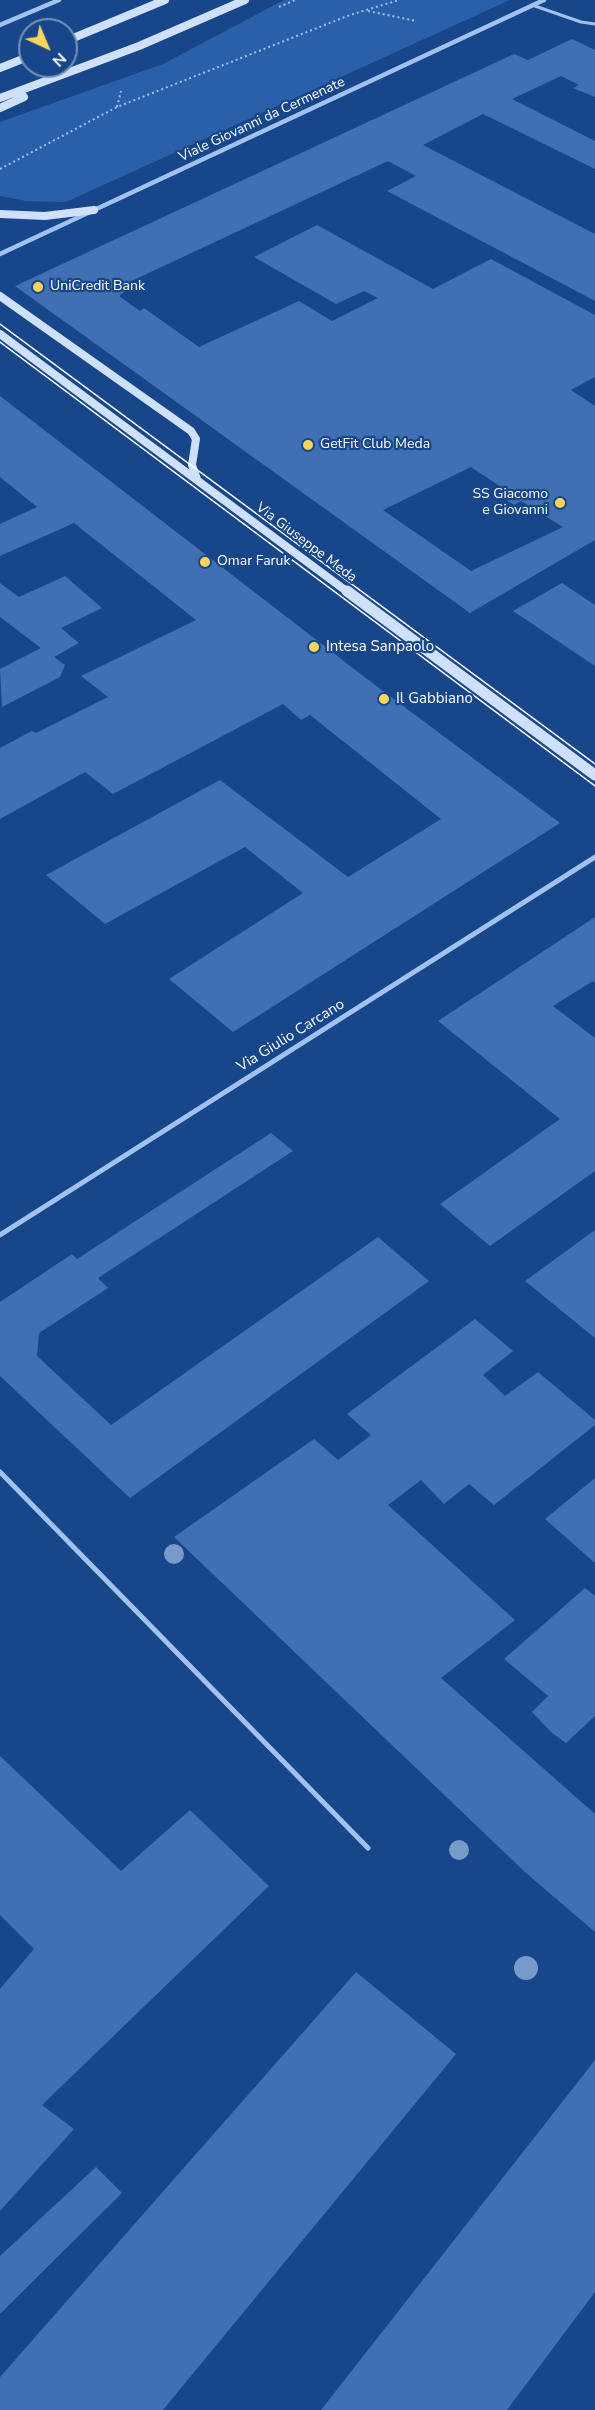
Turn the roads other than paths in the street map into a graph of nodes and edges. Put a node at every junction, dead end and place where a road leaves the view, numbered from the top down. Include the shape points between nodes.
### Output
1 (59, 0) edge
2 (165, 0) edge
3 (245, 0) edge
4 (544, 0) edge
5 (532, 5) junction
6 (595, 24) edge
7 (0, 25) edge
8 (78, 36) edge
9 (139, 46) junction
10 (18, 61) edge
11 (0, 68) edge
12 (0, 98) edge
13 (0, 108) edge
14 (94, 210) junction
15 (0, 214) edge
16 (0, 254) edge
17 (0, 296) edge
18 (0, 334) edge
19 (198, 480) junction
20 (595, 775) edge
21 (595, 857) edge
22 (0, 1235) edge
23 (0, 1472) edge
24 (368, 1848) dead end

1 - 7 street
2 - 8 street
3 - 9 street
4 - 5 street, Viale Giovanni da Cermenate
5 - 6 lane
5 - 14 street, Viale Giovanni da Cermenate
9 - 12 street
9 - 13 street
10 - 11 street
14 - 15 street via 45,216
14 - 16 street, Viale Giovanni da Cermenate
17 - 19 street via 191,432 196,439 193,471
18 - 19 street, Via Giuseppe Meda
19 - 20 street, Via Giuseppe Meda
21 - 22 street, Via Giulio Carcano
23 - 24 lane

